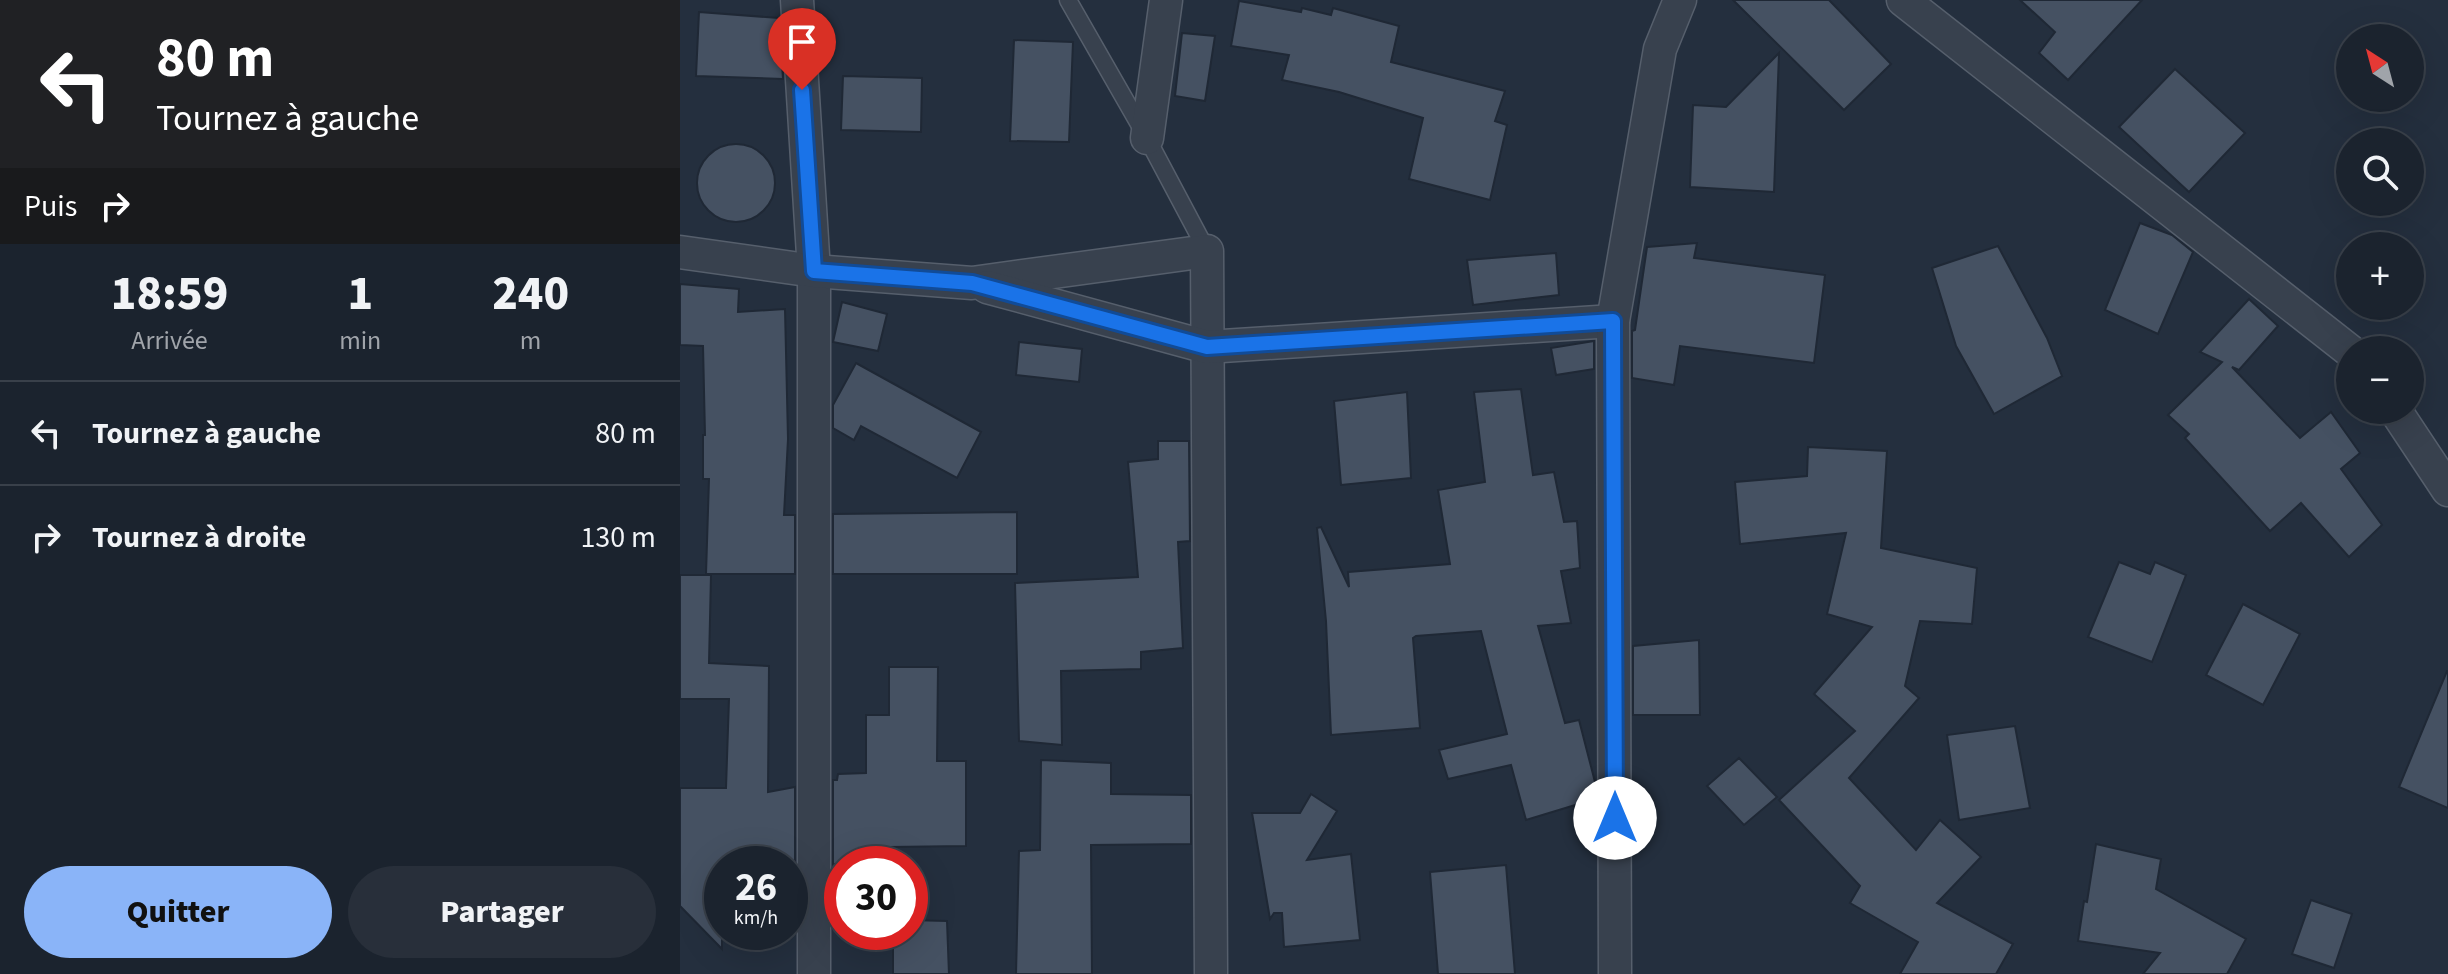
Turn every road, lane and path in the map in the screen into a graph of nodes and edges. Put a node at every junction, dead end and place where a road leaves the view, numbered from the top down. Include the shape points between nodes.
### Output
1 (797, 0) edge
2 (1068, 0) edge
3 (1166, 0) edge
4 (1680, 0) edge
5 (1903, 0) edge
6 (1147, 138) junction
7 (1207, 251) junction
8 (680, 252) edge
9 (814, 271) junction
10 (972, 283) junction
11 (1613, 321) junction
12 (2336, 340) edge
13 (1207, 347) junction
14 (2404, 424) edge
15 (2448, 490) edge
16 (814, 974) edge
17 (1211, 974) edge
18 (1615, 974) edge

1 - 9 street
2 - 6 lane
3 - 6 street
4 - 11 street via 1660,49
5 - 12 street
6 - 7 lane
7 - 10 street
7 - 13 street
8 - 9 street
9 - 10 street
9 - 16 street
10 - 13 street
11 - 13 street
11 - 18 street
13 - 17 street
14 - 15 street

